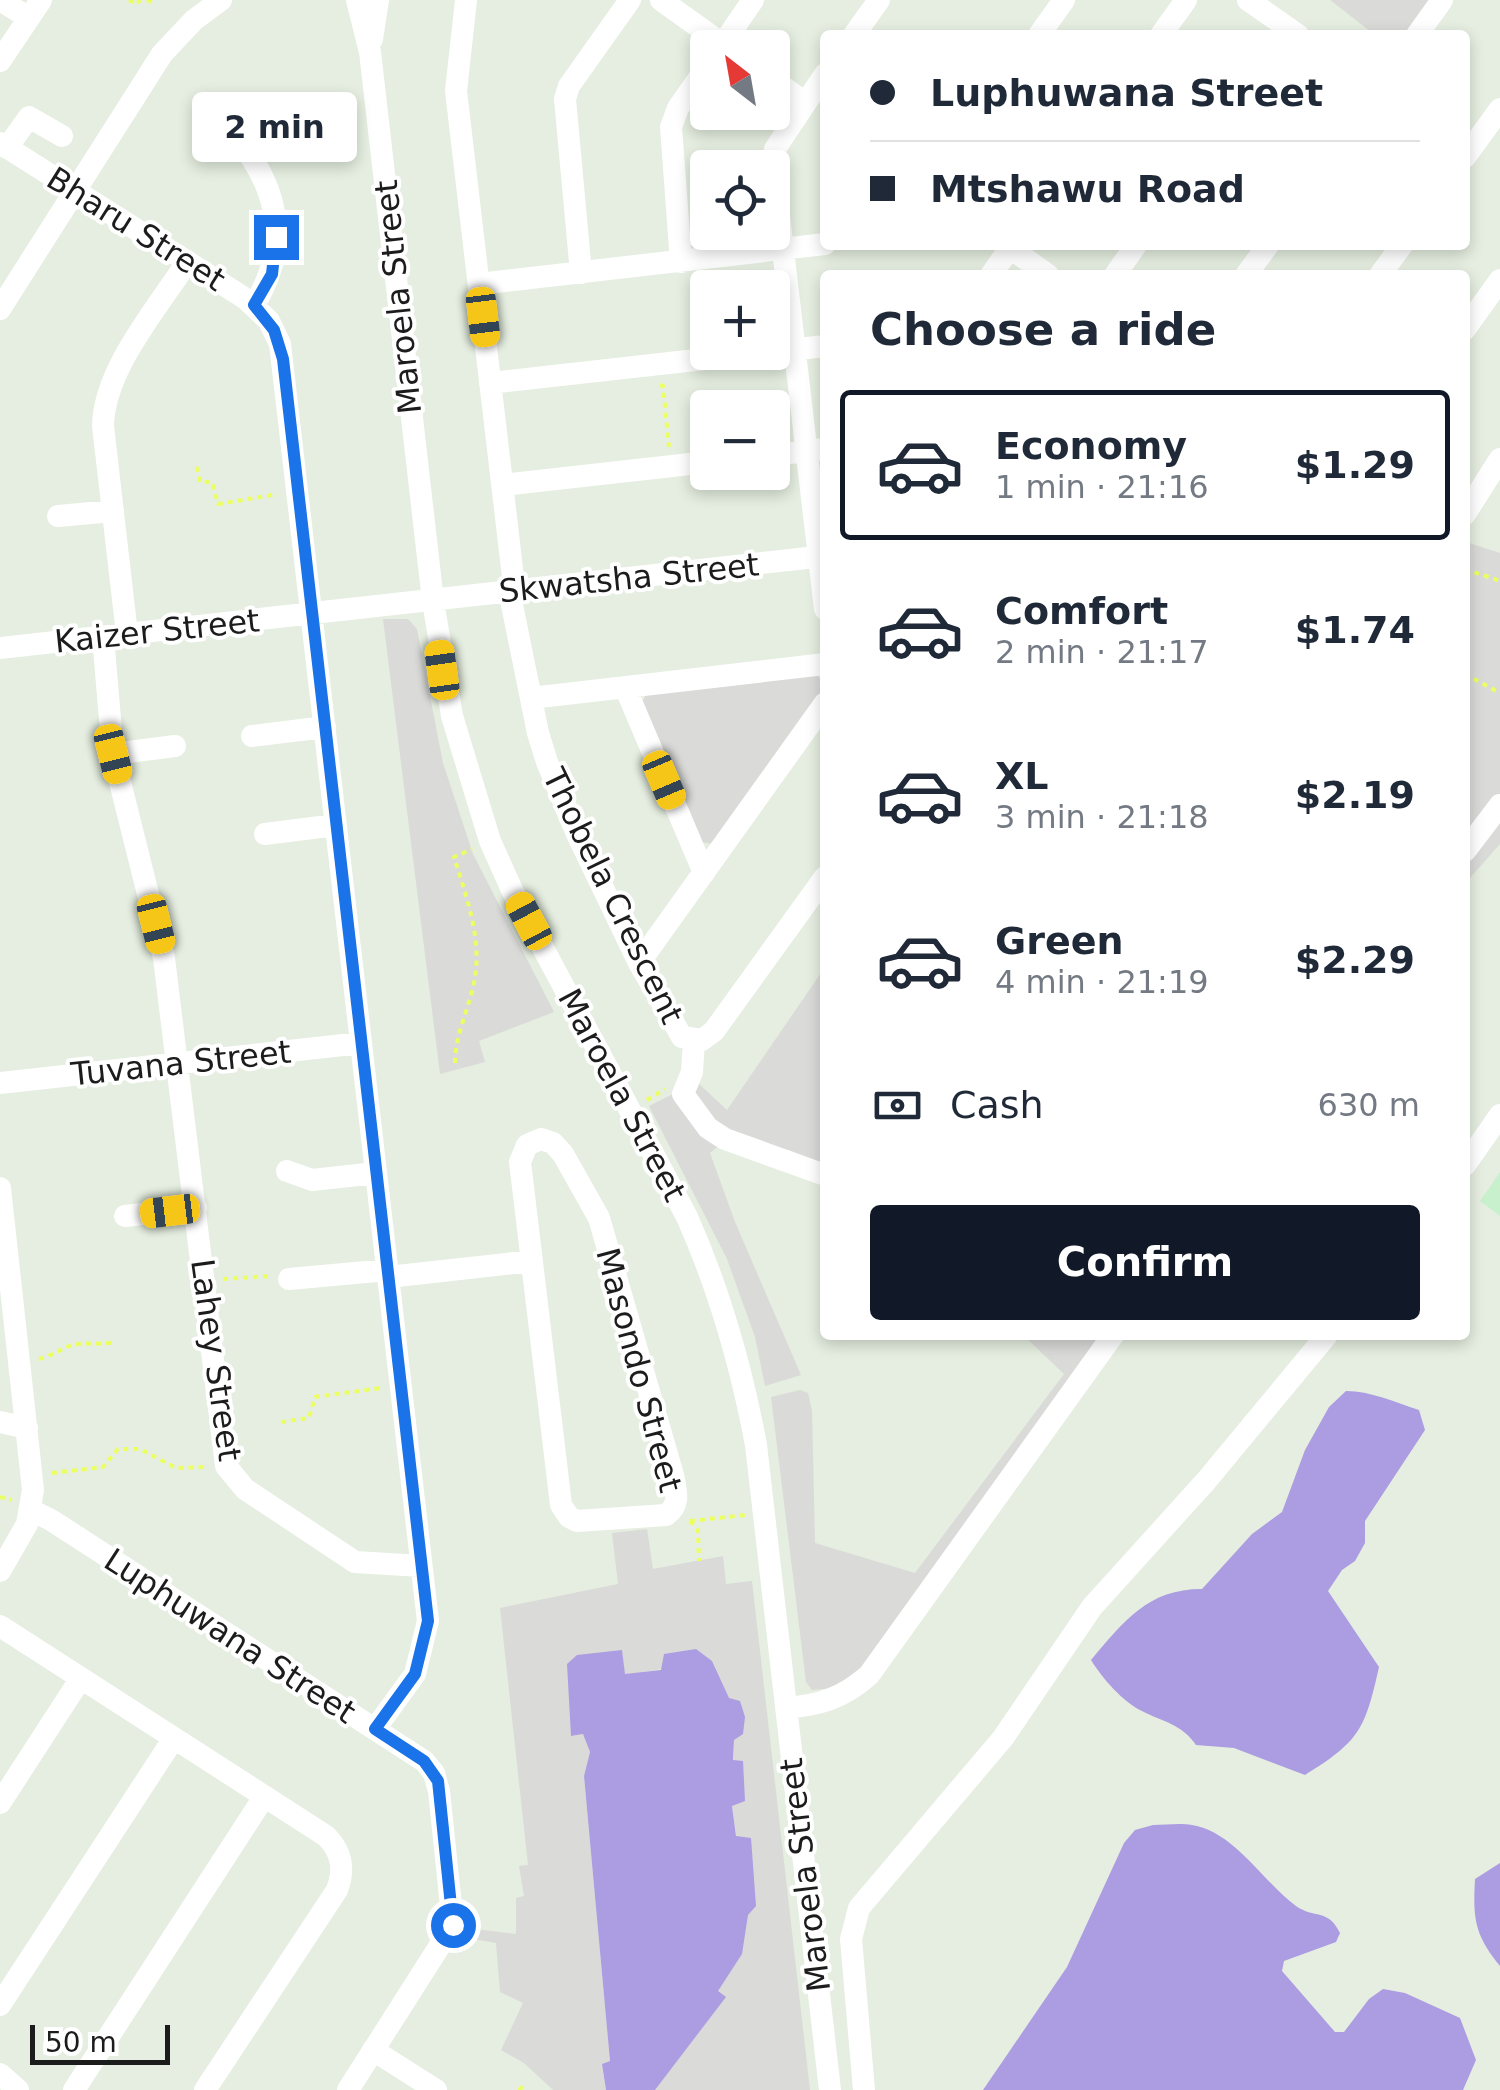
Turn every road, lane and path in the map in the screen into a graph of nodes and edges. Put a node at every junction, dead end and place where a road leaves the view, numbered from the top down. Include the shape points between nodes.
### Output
1 (0, 0) edge
2 (130, 0) edge
3 (143, 0) edge
4 (221, 0) edge
5 (357, 0) edge
6 (378, 0) edge
7 (466, 0) edge
8 (630, 0) edge
9 (661, 0) edge
10 (753, 0) edge
11 (879, 0) edge
12 (1064, 0) edge
13 (1186, 0) edge
14 (1248, 0) edge
15 (1442, 0) edge
16 (154, 4) dead end
17 (35, 9) edge
18 (701, 30) edge
19 (733, 30) edge
20 (858, 30) edge
21 (1043, 30) edge
22 (1165, 30) edge
23 (1287, 30) edge
24 (1421, 30) edge
25 (370, 52) junction
26 (0, 61) edge
27 (820, 81) edge
28 (690, 91) edge
29 (790, 92) edge
30 (804, 102) junction
31 (1500, 109) edge
32 (62, 136) dead end
33 (235, 136) dead end
34 (4, 146) edge
35 (776, 150) edge
36 (1470, 150) edge
37 (75, 191) junction
38 (820, 245) edge
39 (790, 248) edge
40 (775, 250) edge
41 (1014, 250) edge
42 (187, 262) junction
43 (681, 262) junction
44 (1041, 270) edge
45 (582, 273) junction
46 (1500, 280) edge
47 (479, 284) junction
48 (254, 305) junction
49 (0, 308) edge
50 (1470, 321) edge
51 (820, 347) edge
52 (790, 350) edge
53 (690, 361) edge
54 (658, 365) junction
55 (785, 370) edge
56 (490, 383) junction
57 (816, 450) edge
58 (790, 453) edge
59 (1500, 459) edge
60 (690, 464) edge
61 (674, 466) junction
62 (197, 468) dead end
63 (502, 486) junction
64 (298, 491) junction
65 (1470, 506) edge
66 (113, 511) junction
67 (58, 516) dead end
68 (820, 521) edge
69 (820, 556) edge
70 (1470, 571) edge
71 (1500, 581) edge
72 (512, 592) junction
73 (432, 601) junction
74 (312, 614) junction
75 (127, 634) junction
76 (103, 637) junction
77 (0, 648) edge
78 (820, 665) edge
79 (1470, 677) edge
80 (626, 687) junction
81 (1500, 693) edge
82 (531, 698) junction
83 (820, 710) edge
84 (325, 728) junction
85 (252, 736) dead end
86 (175, 746) dead end
87 (113, 754) junction
88 (1500, 805) edge
89 (336, 825) junction
90 (266, 834) dead end
91 (490, 841) junction
92 (1470, 844) edge
93 (704, 873) junction
94 (820, 884) edge
95 (639, 962) junction
96 (694, 1041) junction
97 (361, 1043) junction
98 (178, 1063) junction
99 (454, 1063) dead end
100 (0, 1083) edge
101 (1500, 1114) edge
102 (1470, 1158) edge
103 (287, 1171) dead end
104 (376, 1173) junction
105 (820, 1173) edge
106 (0, 1188) edge
107 (196, 1208) junction
108 (125, 1216) dead end
109 (532, 1261) junction
110 (388, 1274) junction
111 (289, 1278) joint
112 (203, 1279) junction
113 (1109, 1340) edge
114 (1322, 1340) edge
115 (116, 1342) dead end
116 (20, 1364) junction
117 (401, 1386) junction
118 (0, 1422) edge
119 (281, 1422) dead end
120 (28, 1428) junction
121 (226, 1466) junction
122 (33, 1476) junction
123 (30, 1510) junction
124 (764, 1512) junction
125 (682, 1515) junction
126 (700, 1561) dead end
127 (421, 1566) junction
128 (0, 1571) edge
129 (0, 1626) edge
130 (82, 1678) junction
131 (786, 1708) junction
132 (375, 1729) junction
133 (174, 1738) junction
134 (264, 1797) junction
135 (0, 1803) edge
136 (0, 2005) edge
137 (373, 2050) junction
138 (0, 2074) edge
139 (525, 2084) dead end
140 (18, 2090) edge
141 (74, 2090) edge
142 (205, 2090) edge
143 (348, 2090) edge
144 (436, 2090) edge
145 (520, 2090) edge
146 (830, 2090) edge
147 (864, 2090) edge

1 - 17 street
2 - 3 path
3 - 16 path
4 - 37 street via 162,54
5 - 25 street, Maroela Street
6 - 25 street, Maroela Street
7 - 47 street, Thobela Crescent via 456,90
8 - 45 street via 564,99
9 - 18 street
10 - 19 street
11 - 20 street
12 - 21 street
13 - 22 street
14 - 23 street
15 - 24 street
17 - 26 street
25 - 73 street, Maroela Street
27 - 30 street
28 - 43 street via 671,127
29 - 30 street
30 - 35 street
31 - 36 street
32 - 34 street via 29,117
33 - 48 street via 263,173 276,237 272,274
34 - 37 street, Bharu Street
37 - 42 street, Bharu Street
37 - 49 street
38 - 39 street
40 - 43 street
41 - 44 street
42 - 48 street, Bharu Street
42 - 66 street via 112,378 104,403
43 - 45 street
45 - 47 street
46 - 50 street
47 - 56 street, Thobela Crescent
48 - 64 street, Bharu Street via 280,344
51 - 52 street
53 - 54 street
54 - 56 street
54 - 61 path
55 - 57 street
56 - 63 street, Thobela Crescent
57 - 58 street
57 - 68 street
59 - 65 street
60 - 61 street
61 - 63 street
62 - 64 path via 200,482 212,482 218,504
63 - 72 street, Thobela Crescent
64 - 74 street, Bharu Street
66 - 67 street
66 - 75 street
69 - 72 street, Skwatsha Street
70 - 71 path
72 - 73 street, Skwatsha Street
72 - 82 street, Thobela Crescent
73 - 74 street, Kaizer Street
73 - 91 street, Maroela Street via 452,716
74 - 75 street, Kaizer Street
74 - 84 street, Bharu Street
75 - 76 street, Kaizer Street
76 - 77 street, Kaizer Street
76 - 87 street, Lahey Street
78 - 80 street
79 - 81 path
80 - 82 street
80 - 93 street
82 - 95 street, Thobela Crescent via 547,762
83 - 93 street
84 - 85 street
84 - 89 street, Bharu Street
86 - 87 street
87 - 98 street, Lahey Street via 164,958
88 - 92 street
89 - 90 street
89 - 97 street, Bharu Street
91 - 99 path via 454,857 478,947
91 - 124 street, Maroela Street via 708,1263 744,1382
93 - 95 street
94 - 96 street, Thobela Crescent via 714,1031
95 - 96 street, Thobela Crescent via 677,1032
96 - 105 street via 683,1094 708,1128
97 - 98 street, Tuvana Street
97 - 104 street, Bharu Street
98 - 100 street, Tuvana Street
98 - 107 street, Lahey Street
101 - 102 street
103 - 104 street via 312,1180
104 - 110 street, Bharu Street
106 - 116 street
107 - 108 street
107 - 112 street, Lahey Street
109 - 110 street
109 - 125 street, Masondo Street via 562,1510 590,1522
109 - 125 street, Masondo Street via 520,1162 527,1145 542,1139 563,1154 599,1218
110 - 111 street
110 - 117 street, Bharu Street
111 - 112 path
112 - 121 street, Lahey Street
113 - 131 street via 869,1676 834,1699
114 - 147 street via 1092,1607 1003,1738 860,1908 851,1939
115 - 116 path via 71,1345
116 - 120 street
117 - 119 path via 315,1397 309,1418
117 - 127 street, Bharu Street
118 - 120 street
120 - 122 street
121 - 122 path via 176,1468 140,1450 118,1450 103,1467
121 - 127 street, Lahey Street via 245,1490 355,1562
122 - 123 street
123 - 128 street
123 - 132 street, Luphuwana Street
124 - 125 path
124 - 131 street, Maroela Street
125 - 126 path via 698,1530
127 - 132 street, Bharu Street via 428,1621 421,1655
129 - 130 street
130 - 133 street
130 - 135 street
131 - 146 street, Maroela Street
132 - 137 street, Luphuwana Street via 434,1772 454,1917
133 - 134 street
133 - 136 street
134 - 141 street
134 - 142 street via 332,1843 341,1880
137 - 143 street, Luphuwana Street
137 - 144 street
138 - 140 street
139 - 145 path

